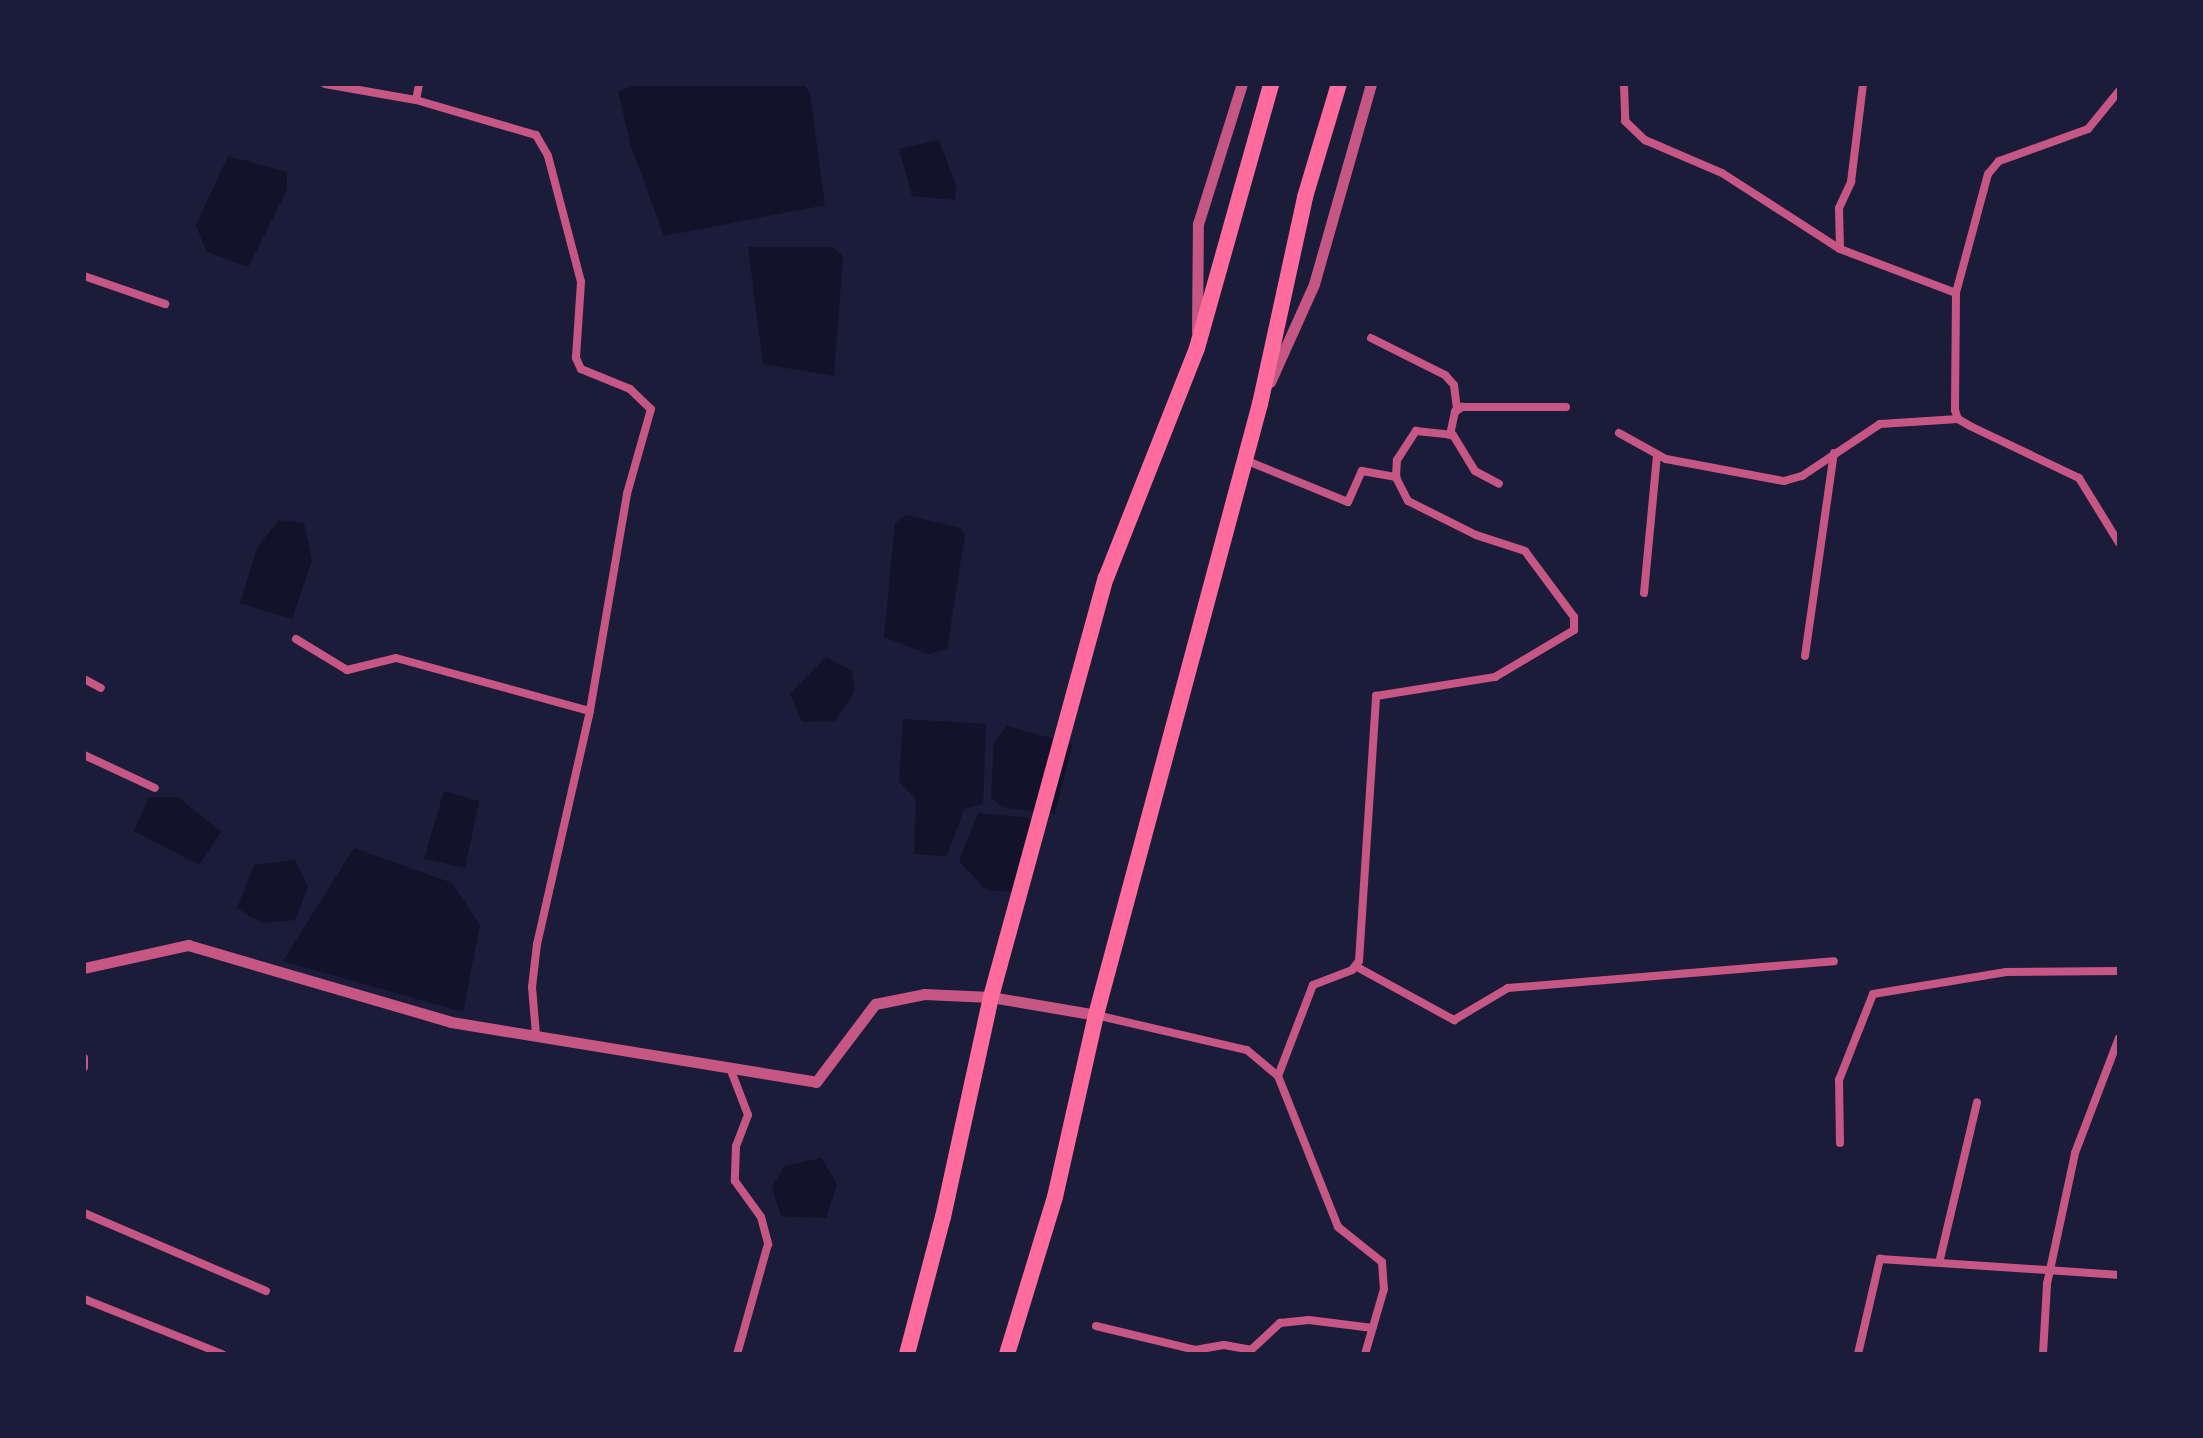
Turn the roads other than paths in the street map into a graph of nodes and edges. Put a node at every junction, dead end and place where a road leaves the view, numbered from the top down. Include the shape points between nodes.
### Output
1 (325, 84) edge
2 (419, 84) edge
3 (1242, 84) edge
4 (1271, 84) edge
5 (1339, 84) edge
6 (1371, 84) edge
7 (1624, 84) edge
8 (1863, 84) edge
9 (2119, 91) edge
10 (416, 100) junction
11 (1840, 249) junction
12 (84, 276) edge
13 (1956, 293) junction
14 (165, 304) dead end
15 (1371, 338) dead end
16 (1197, 348) junction
17 (1260, 404) junction
18 (1566, 407) dead end
19 (1457, 408) junction
20 (1958, 419) junction
21 (1619, 433) dead end
22 (1450, 435) junction
23 (1834, 453) junction
24 (1657, 455) junction
25 (1245, 460) junction
26 (1396, 477) junction
27 (1499, 484) dead end
28 (2119, 543) edge
29 (1644, 593) dead end
30 (296, 639) dead end
31 (1805, 656) dead end
32 (84, 679) edge
33 (101, 688) dead end
34 (590, 711) junction
35 (84, 755) edge
36 (155, 788) dead end
37 (1834, 961) dead end
38 (1357, 967) junction
39 (84, 968) edge
40 (2119, 971) edge
41 (991, 997) junction
42 (1096, 1015) junction
43 (536, 1035) junction
44 (2119, 1038) edge
45 (84, 1058) edge
46 (84, 1067) edge
47 (730, 1068) junction
48 (1278, 1076) junction
49 (1977, 1102) dead end
50 (1840, 1143) dead end
51 (84, 1213) edge
52 (1940, 1259) junction
53 (2050, 1267) junction
54 (2119, 1275) edge
55 (266, 1291) dead end
56 (84, 1299) edge
57 (1096, 1326) dead end
58 (1373, 1328) junction
59 (222, 1354) edge
60 (737, 1354) edge
61 (907, 1354) edge
62 (1007, 1354) edge
63 (1365, 1354) edge
64 (1858, 1354) edge
65 (2043, 1354) edge

1 - 10 street
2 - 10 street
3 - 16 street via 1198,224
4 - 16 highway
5 - 17 highway via 1305,197
6 - 17 street via 1314,284
7 - 11 street via 1621,109 1638,135 1722,173
8 - 11 street via 1851,182 1839,208
9 - 13 street via 2088,129 1993,167
10 - 34 street via 536,135 543,144 581,282 576,358 581,369 630,389 651,409 620,529
11 - 13 street
12 - 14 street
13 - 20 street
15 - 19 street via 1445,375 1454,385
16 - 41 highway via 1106,578
17 - 25 highway
18 - 19 street
19 - 22 street
20 - 23 street via 1880,424
20 - 28 street via 2079,478
21 - 24 street
22 - 26 street via 1410,435 1397,460
22 - 27 street via 1475,471
23 - 24 street via 1802,476 1784,481
23 - 31 street
24 - 29 street
25 - 26 street via 1348,502 1362,471
25 - 42 highway
26 - 38 street via 1408,501 1476,535 1525,551 1576,624 1495,677 1376,696
30 - 34 street via 347,670 396,658
32 - 33 street
34 - 43 street via 535,953
35 - 36 street
37 - 38 street via 1508,988 1454,1020
38 - 48 street via 1313,985
39 - 43 street via 188,945 451,1022
40 - 50 street via 2006,972 1873,994 1839,1080
41 - 42 street
41 - 47 street via 924,994 875,1004 816,1082
41 - 61 highway
42 - 48 street via 1247,1050
42 - 62 highway via 1055,1197
43 - 47 street
44 - 53 street via 2075,1153
45 - 46 street
47 - 60 street via 748,1115 736,1146 735,1181 761,1217 768,1244
48 - 58 street via 1338,1227 1382,1262 1384,1289
49 - 52 street
51 - 55 street
52 - 53 street
52 - 64 street via 1880,1259
53 - 54 street
53 - 65 street
56 - 59 street
57 - 58 street via 1195,1350 1224,1345 1251,1350 1280,1323 1309,1320
58 - 63 street

